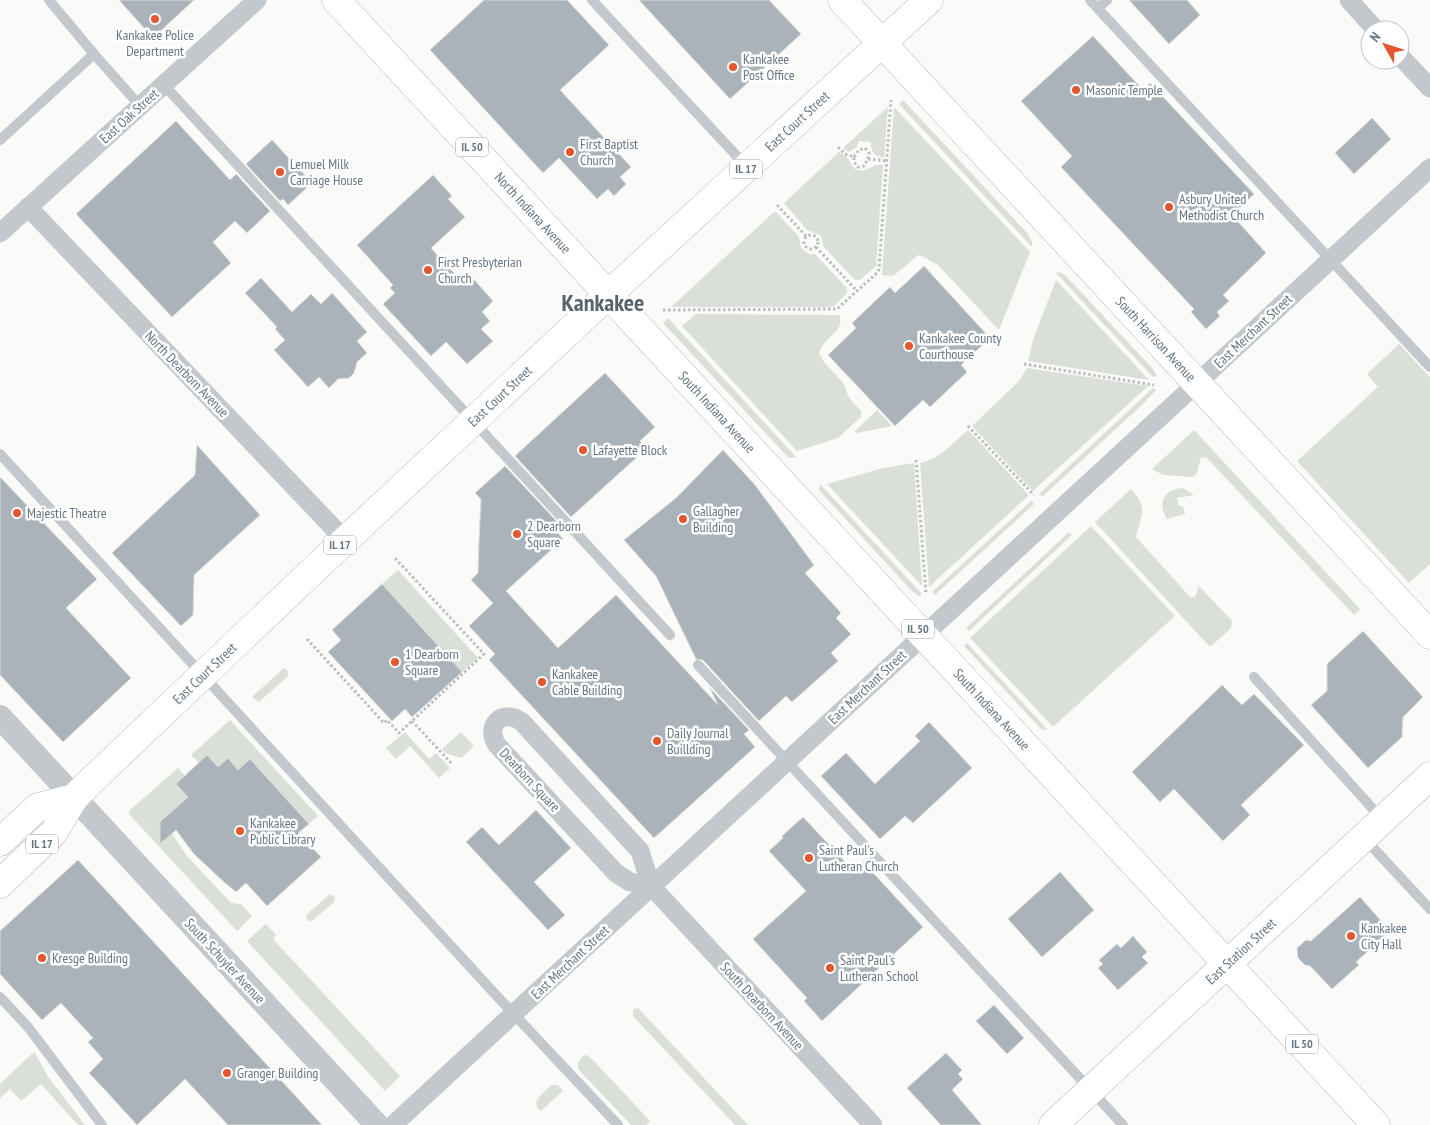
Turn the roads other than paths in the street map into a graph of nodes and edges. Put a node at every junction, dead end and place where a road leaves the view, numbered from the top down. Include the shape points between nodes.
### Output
1 (49, 0) edge
2 (257, 0) edge
3 (336, 0) edge
4 (592, 0) edge
5 (842, 0) edge
6 (930, 0) edge
7 (1090, 0) edge
8 (1107, 0) edge
9 (1348, 0) edge
10 (1098, 8) junction
11 (1367, 20) edge
12 (882, 44) junction
13 (94, 54) junction
14 (1410, 67) edge
15 (164, 85) junction
16 (1430, 88) edge
17 (140, 106) junction
18 (0, 140) edge
19 (747, 168) junction
20 (1430, 168) edge
21 (28, 207) junction
22 (0, 233) edge
23 (1330, 260) junction
24 (609, 294) junction
25 (1430, 367) edge
26 (1197, 383) junction
27 (473, 421) junction
28 (0, 454) edge
29 (345, 540) junction
30 (670, 634) dead end
31 (924, 635) junction
32 (1430, 635) edge
33 (698, 665) dead end
34 (203, 676) junction
35 (1254, 677) dead end
36 (0, 717) edge
37 (787, 761) junction
38 (1430, 776) edge
39 (74, 798) junction
40 (1373, 828) junction
41 (0, 842) edge
42 (0, 884) edge
43 (651, 886) junction
44 (1430, 909) edge
45 (1227, 964) junction
46 (0, 996) edge
47 (514, 1014) junction
48 (1091, 1090) junction
49 (102, 1125) edge
50 (377, 1125) edge
51 (393, 1125) edge
52 (618, 1125) edge
53 (873, 1125) edge
54 (1053, 1125) edge
55 (1123, 1125) edge
56 (1376, 1125) edge

1 - 13 lane
2 - 15 street, East Oak Street
3 - 24 main road, North Indiana Avenue / IL 50
4 - 19 lane
5 - 12 main road, South Harrison Avenue
6 - 12 main road, East Court Street / IL 17
7 - 10 lane
8 - 10 lane
9 - 11 street
10 - 23 lane
12 - 19 main road, East Court Street / IL 17
12 - 26 main road, South Harrison Avenue
13 - 17 lane
13 - 18 lane
14 - 16 street
15 - 17 street, East Oak Street
15 - 27 lane
17 - 21 street, East Oak Street
19 - 24 main road, East Court Street / IL 17
20 - 23 street, East Merchant Street
21 - 22 street, East Oak Street
21 - 29 street, North Dearborn Avenue
23 - 25 lane
23 - 26 street, East Merchant Street
24 - 27 main road, East Court Street / IL 17
24 - 31 main road, South Indiana Avenue / IL 50
26 - 31 street, East Merchant Street
26 - 32 main road, South Harrison Avenue
27 - 29 main road, East Court Street / IL 17
27 - 30 lane
28 - 34 lane
29 - 34 main road, East Court Street / IL 17
31 - 37 street, East Merchant Street
31 - 45 main road, South Indiana Avenue / IL 50
33 - 37 lane
34 - 39 main road, East Court Street / IL 17
34 - 47 lane
35 - 40 lane
36 - 39 street, South Schuyler Avenue
37 - 43 street, East Merchant Street
37 - 48 lane
38 - 40 main road, East Station Street
39 - 41 main road, East Court Street / IL 17 via 38,807
39 - 42 main road, East Court Street / IL 17 via 54,832
39 - 50 street, South Schuyler Avenue
40 - 44 lane
40 - 45 main road, East Station Street
43 - 43 street, Dearborn Square via 640,851 522,722 508,716 496,722 492,732 497,745 616,874 630,882
43 - 47 street, East Merchant Street
43 - 53 street, South Dearborn Avenue
45 - 48 main road, East Station Street
45 - 56 main road, South Indiana Avenue / IL 50
46 - 49 lane via 28,1027
47 - 51 street, East Merchant Street
47 - 52 lane
48 - 54 main road, East Station Street
48 - 55 lane

